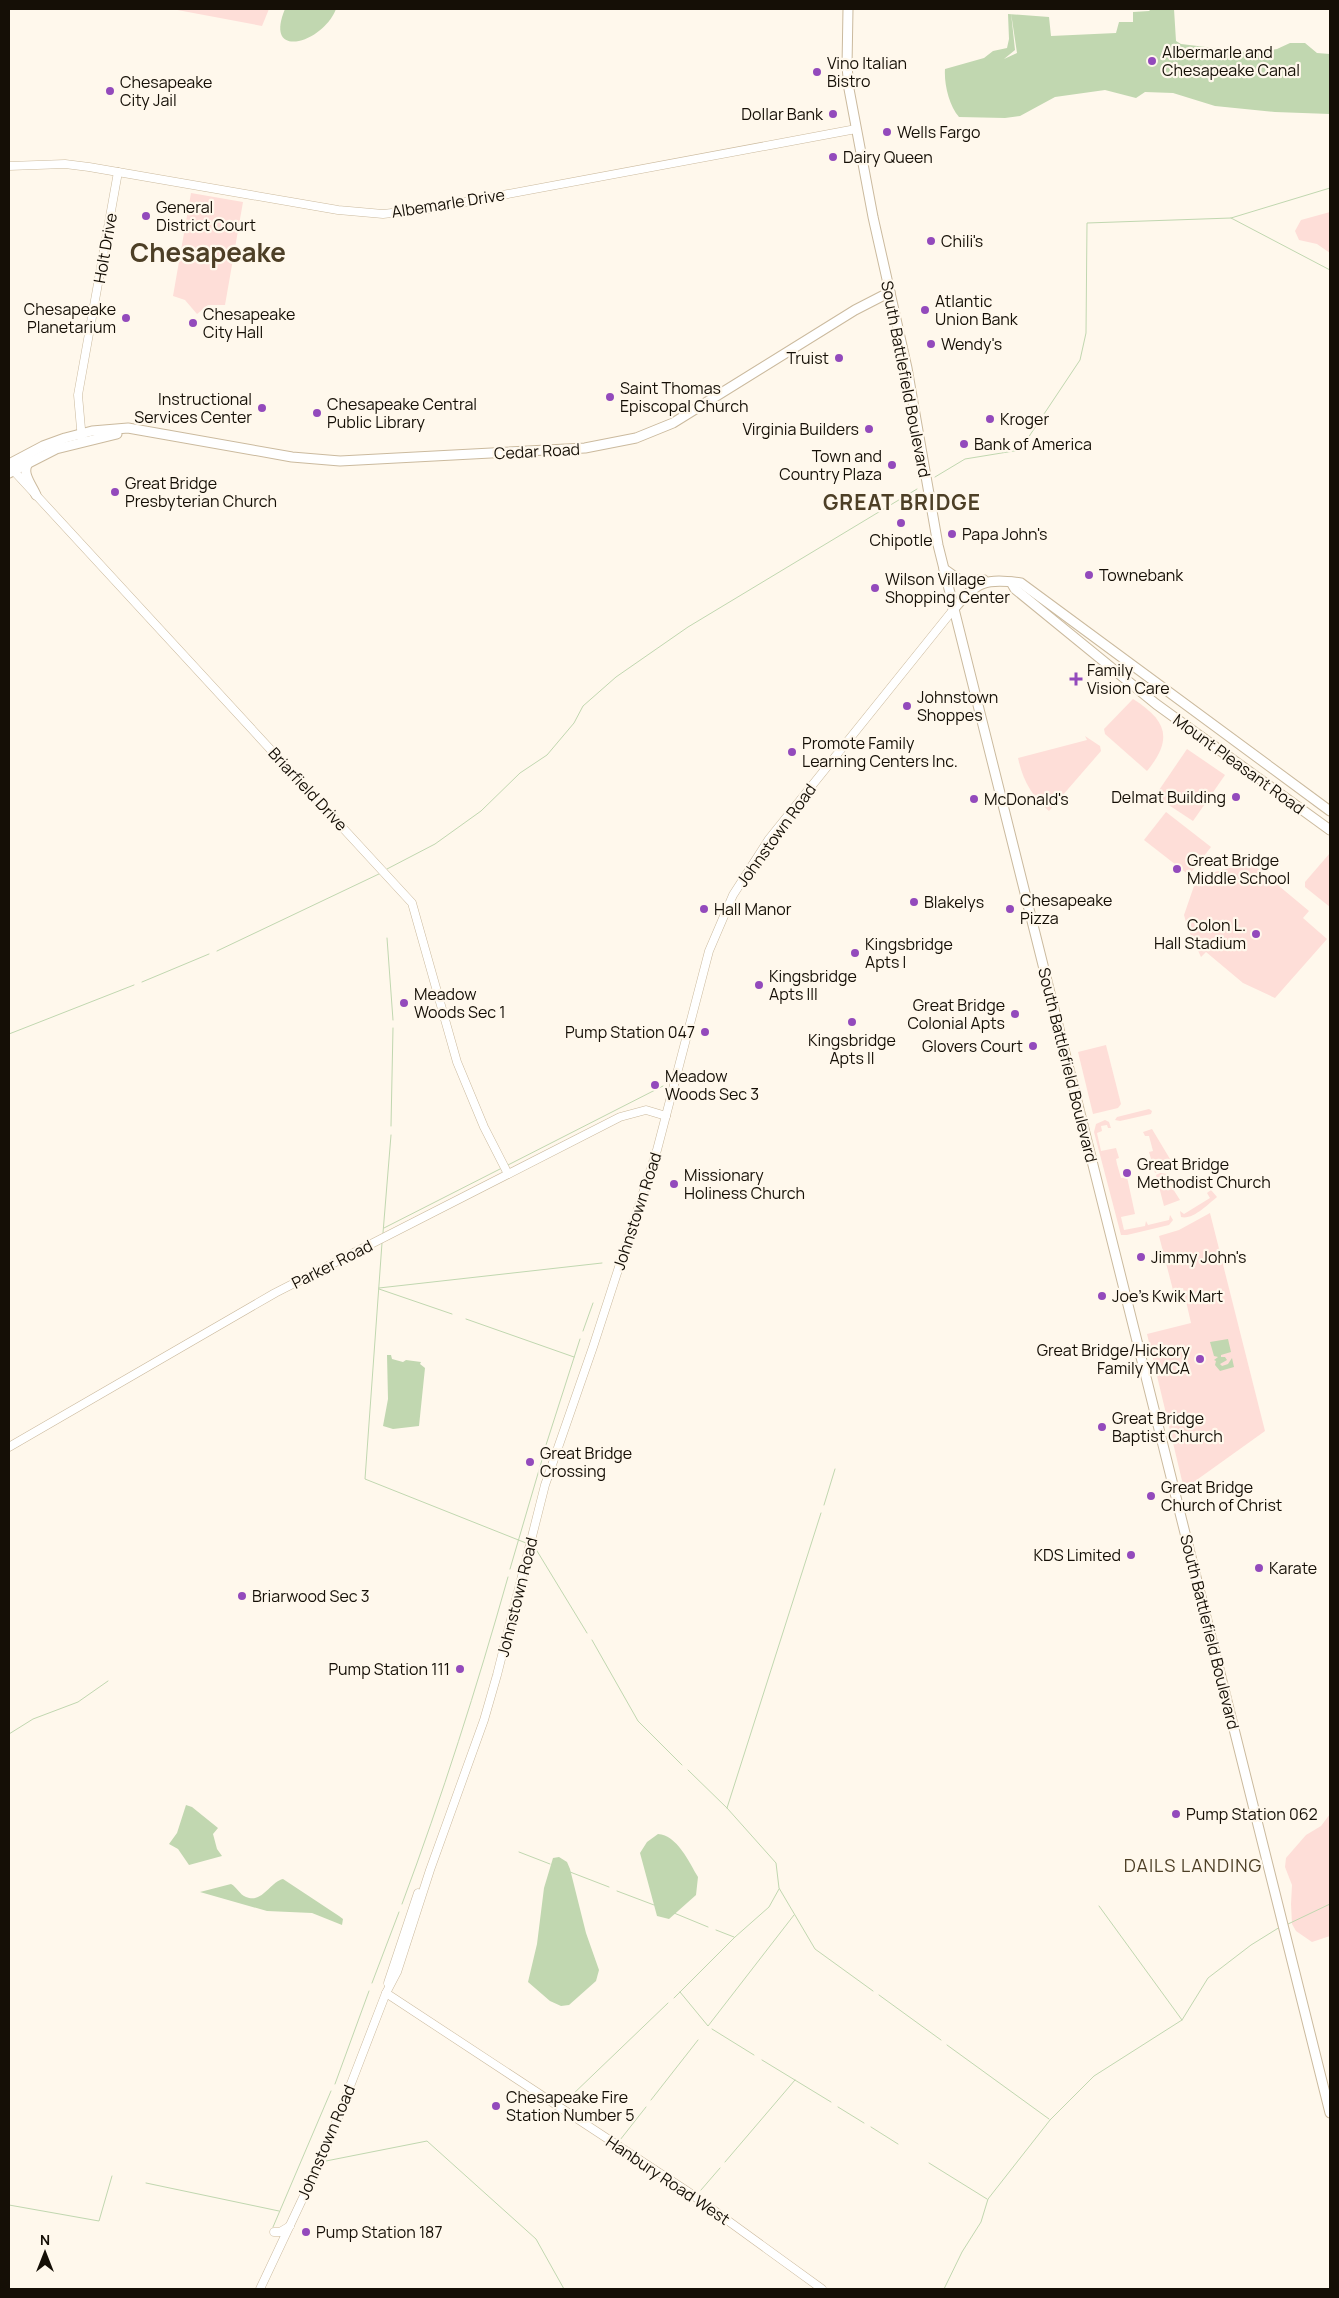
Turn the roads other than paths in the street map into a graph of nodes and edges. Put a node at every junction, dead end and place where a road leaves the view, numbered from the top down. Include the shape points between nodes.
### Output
1 (848, 9) edge
2 (856, 129) junction
3 (9, 166) edge
4 (118, 172) junction
5 (890, 292) junction
6 (81, 438) junction
7 (29, 462) junction
8 (11, 467) edge
9 (36, 495) junction
10 (943, 568) junction
11 (992, 580) junction
12 (1012, 582) junction
13 (1026, 598) junction
14 (954, 610) junction
15 (1084, 630) junction
16 (1330, 811) edge
17 (1330, 830) edge
18 (666, 1116) junction
19 (508, 1174) junction
20 (9, 1447) edge
21 (386, 1993) junction
22 (1330, 2113) edge
23 (291, 2224) junction
24 (274, 2232) dead end
25 (260, 2289) edge
26 (822, 2289) edge

1 - 2 main road, South Battlefield Boulevard via 847,66
2 - 4 street, Albemarle Drive via 398,213 338,210
2 - 5 main road, South Battlefield Boulevard
3 - 4 street, Albemarle Drive via 67,164
4 - 6 street, Holt Drive via 78,395
5 - 6 main road, Cedar Road via 673,423 613,444 578,449 340,461 292,457 147,431
5 - 10 main road, South Battlefield Boulevard
6 - 7 main road, Cedar Road
6 - 8 main road, Cedar Road via 43,446
7 - 8 main road, Cedar Road
7 - 9 main road via 25,472
8 - 9 street, Briarfield Drive
9 - 19 street, Briarfield Drive via 412,903 457,1062 484,1128
10 - 11 main road, Mount Pleasant Road via 961,582
10 - 14 main road, South Battlefield Boulevard
11 - 12 main road, Mount Pleasant Road
11 - 14 main road via 968,593
12 - 13 main road, Mount Pleasant Road
12 - 15 main road, Mount Pleasant Road via 1021,583
13 - 15 main road via 1034,598
13 - 17 main road, Mount Pleasant Road via 1156,704
14 - 18 street, Johnstown Road via 779,826 744,875 709,951
14 - 22 main road, South Battlefield Boulevard
15 - 16 main road, Mount Pleasant Road
18 - 19 street, Parker Road via 646,1110 634,1112
18 - 21 street, Johnstown Road via 593,1347 545,1484 484,1720 397,1972
19 - 20 street, Parker Road via 275,1293
21 - 23 street, Johnstown Road via 325,2151
21 - 26 street, Hanbury Road West via 687,2191
23 - 24 street
23 - 25 street, Johnstown Road

